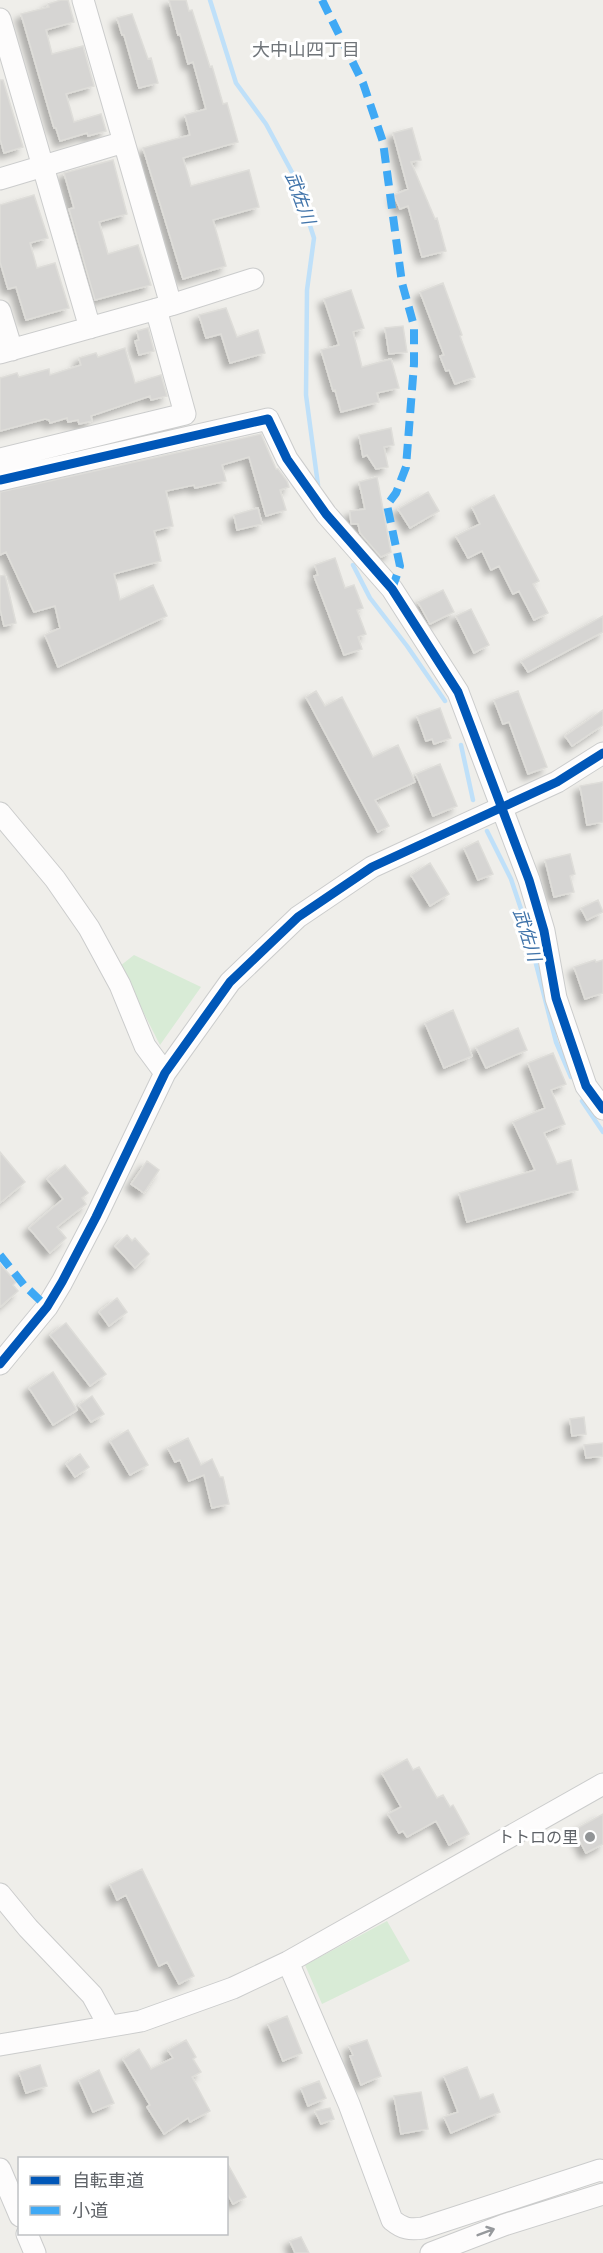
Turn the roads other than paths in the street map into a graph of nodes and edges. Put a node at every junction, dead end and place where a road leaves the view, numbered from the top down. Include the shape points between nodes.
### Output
1 (83, 0) edge
2 (0, 19) edge
3 (124, 142) junction
4 (42, 167) junction
5 (0, 179) edge
6 (253, 279) dead end
7 (163, 307) junction
8 (0, 311) edge
9 (90, 328) junction
10 (6, 351) edge
11 (0, 459) edge
12 (0, 480) edge
13 (603, 753) edge
14 (502, 809) junction
15 (0, 813) edge
16 (165, 1073) junction
17 (603, 1109) edge
18 (0, 1364) edge
19 (603, 1784) edge
20 (0, 1894) edge
21 (288, 1962) junction
22 (109, 2026) junction
23 (0, 2045) edge
24 (0, 2169) edge
25 (603, 2171) edge
26 (603, 2194) edge
27 (18, 2211) edge
28 (27, 2235) edge
29 (36, 2253) edge
30 (431, 2253) edge

1 - 3 street
2 - 4 street
3 - 4 street
3 - 7 street
4 - 5 street
4 - 9 street
6 - 7 street
7 - 9 street
7 - 11 street via 185,414
8 - 10 street
9 - 10 street
12 - 14 street via 268,419 287,459 326,514 392,589 439,659 458,692
13 - 14 street via 557,782
14 - 16 street via 372,867 298,916 230,982
14 - 17 street via 544,931 556,998 586,1086
15 - 16 street via 55,879 88,928 120,985 145,1046
16 - 18 street via 62,1282 47,1307
19 - 21 street
20 - 22 street via 92,1995
21 - 22 street via 233,1988 141,2021
21 - 25 street via 349,2104 392,2220 400,2227 423,2228
22 - 23 street
24 - 27 street
30 -> 26 street
28 - 29 street

